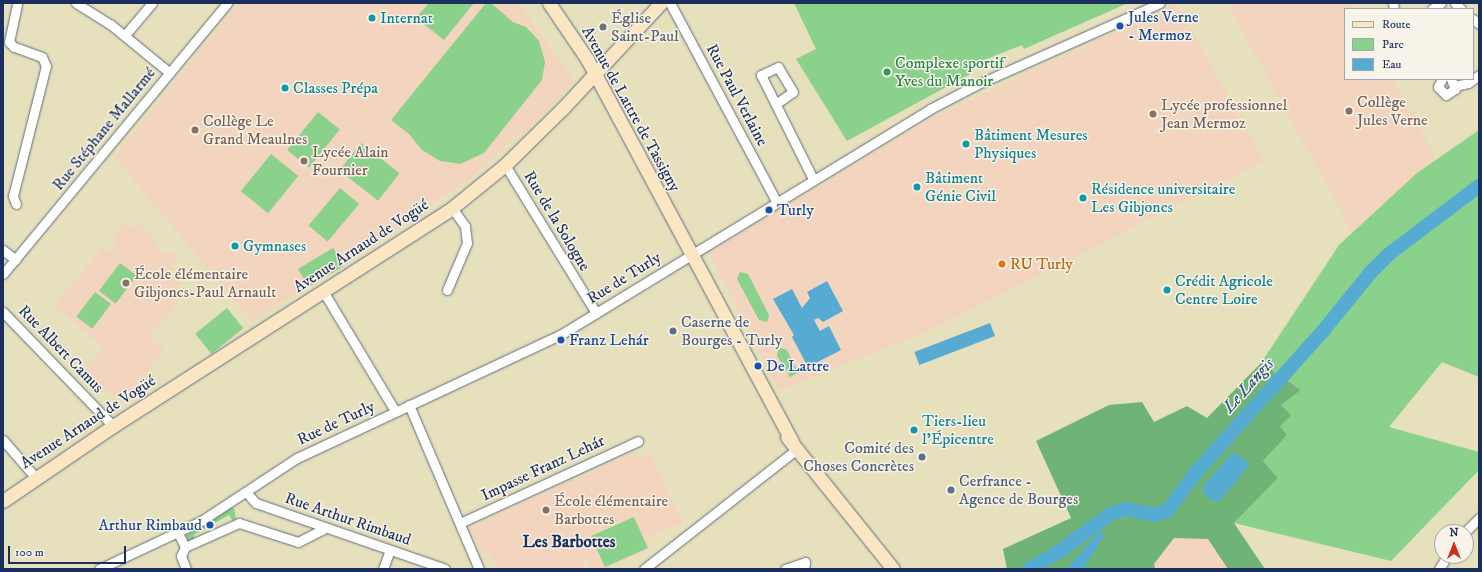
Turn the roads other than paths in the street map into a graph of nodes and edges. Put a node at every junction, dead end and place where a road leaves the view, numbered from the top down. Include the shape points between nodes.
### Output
1 (17, 3) edge
2 (76, 3) edge
3 (152, 3) edge
4 (227, 3) edge
5 (550, 3) edge
6 (661, 3) edge
7 (670, 3) edge
8 (1160, 3) edge
9 (92, 6) edge
10 (126, 35) junction
11 (170, 73) junction
12 (595, 73) junction
13 (1442, 80) edge
14 (1472, 80) edge
15 (1453, 83) edge
16 (777, 103) dead end
17 (505, 165) junction
18 (813, 179) junction
19 (776, 202) junction
20 (16, 204) dead end
21 (452, 208) junction
22 (3, 250) edge
23 (691, 254) junction
24 (16, 260) junction
25 (3, 274) edge
26 (447, 290) dead end
27 (323, 291) junction
28 (3, 312) edge
29 (596, 313) junction
30 (408, 405) junction
31 (395, 411) junction
32 (113, 426) junction
33 (3, 440) edge
34 (638, 441) dead end
35 (795, 446) junction
36 (35, 477) junction
37 (246, 492) junction
38 (3, 501) edge
39 (460, 522) junction
40 (323, 527) junction
41 (178, 533) junction
42 (185, 547) junction
43 (390, 550) junction
44 (808, 564) edge
45 (440, 568) edge
46 (99, 569) edge
47 (186, 569) edge
48 (382, 569) edge
49 (479, 569) edge
50 (644, 569) edge
51 (785, 569) edge
52 (893, 569) edge

1 - 20 street via 9,42 14,47 42,57 46,66 13,196
2 - 9 street
3 - 10 street
4 - 11 street, Rue Stéphane Mallarmé
5 - 12 street, Avenue de Lattre de Tassigny
6 - 12 street, Avenue Arnaud de Vogüé
7 - 19 street, Rue Paul Verlaine
8 - 18 street, Rue de Turly via 976,85 930,109
9 - 10 street
10 - 11 street
11 - 24 street, Rue Stéphane Mallarmé
12 - 17 street, Avenue Arnaud de Vogüé
12 - 23 street, Avenue de Lattre de Tassigny
13 - 15 street via 1438,87 1443,94 1451,93
14 - 15 street via 1468,83
16 - 18 street
17 - 21 street, Avenue Arnaud de Vogüé
17 - 29 street, Rue de la Sologne
18 - 19 street, Rue de Turly
19 - 23 street, Rue de Turly
21 - 26 street via 468,234 467,243
21 - 27 street, Avenue Arnaud de Vogüé
22 - 24 street
23 - 29 street, Rue de Turly
23 - 35 street, Avenue de Lattre de Tassigny
24 - 25 street, Rue Stéphane Mallarmé
27 - 31 street
27 - 32 street, Avenue Arnaud de Vogüé
28 - 32 street, Rue Albert Camus
29 - 30 street, Rue de Turly via 560,336
30 - 31 street, Rue de Turly
30 - 39 street
31 - 37 street, Rue de Turly via 297,458
32 - 36 street, Avenue Arnaud de Vogüé
33 - 36 street
34 - 39 street, Impasse Franz Lehár
35 - 50 street
35 - 52 street, Avenue de Lattre de Tassigny
36 - 38 street, Avenue Arnaud de Vogüé
37 - 40 street, Rue Arthur Rimbaud via 256,503
37 - 41 street, Rue de Turly
39 - 49 street
40 - 42 street via 298,542 239,523
40 - 43 street, Rue Arthur Rimbaud
41 - 42 street
41 - 46 street, Rue de Turly
42 - 47 street via 181,556
43 - 45 street, Rue Arthur Rimbaud
43 - 48 street
44 - 51 street

